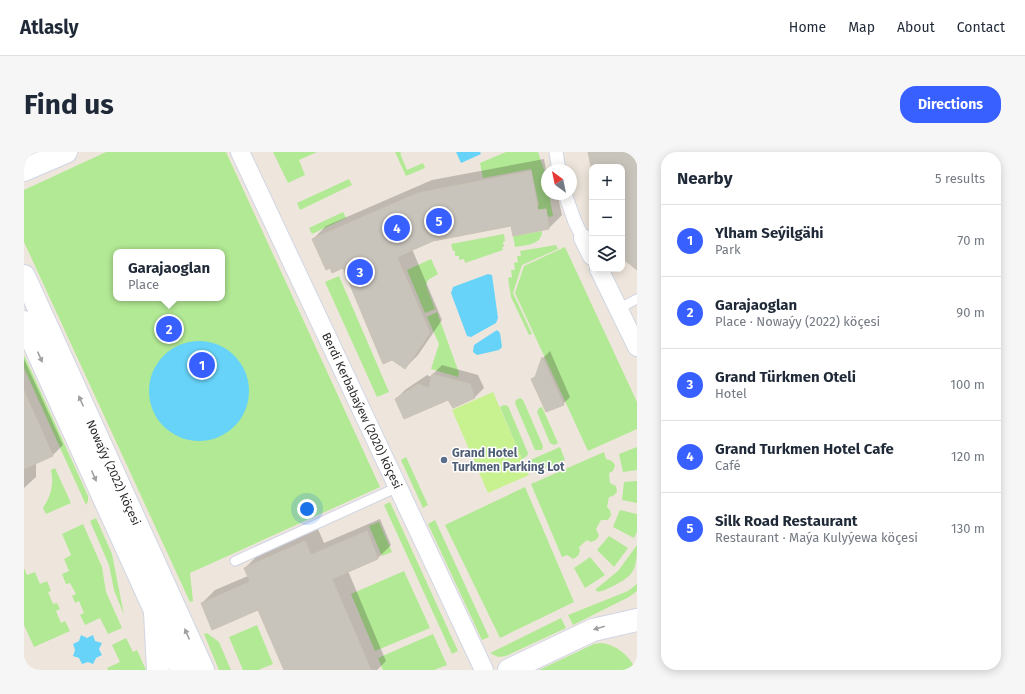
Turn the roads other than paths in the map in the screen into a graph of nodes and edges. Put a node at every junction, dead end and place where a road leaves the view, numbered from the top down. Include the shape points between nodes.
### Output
1 (66, 152) edge
2 (240, 152) edge
3 (556, 152) edge
4 (558, 164) edge
5 (24, 170) edge
6 (567, 200) edge
7 (584, 238) joint
8 (589, 249) edge
9 (600, 272) edge
10 (24, 276) edge
11 (637, 299) edge
12 (618, 309) junction
13 (24, 322) edge
14 (637, 347) edge
15 (398, 487) junction
16 (235, 561) dead end
17 (155, 612) junction
18 (637, 620) edge
19 (158, 670) edge
20 (182, 670) edge
21 (203, 670) edge
22 (484, 670) edge
23 (508, 670) edge

1 - 5 main road
2 - 15 street, Berdi Kerbabaýew (2020) köçesi
3 - 4 street
6 - 7 street
7 - 8 street
9 - 12 street
21 -> 10 main road, Nowaýy (2022) köçesi
11 - 12 lane
12 - 14 street
13 -> 17 main road, Nowaýy (2022) köçesi
15 - 16 lane
15 - 22 street, Berdi Kerbabaýew (2020) köçesi
17 - 19 main road
17 - 20 main road, Nowaýy (2022) köçesi
18 -> 23 main road via 592,630

